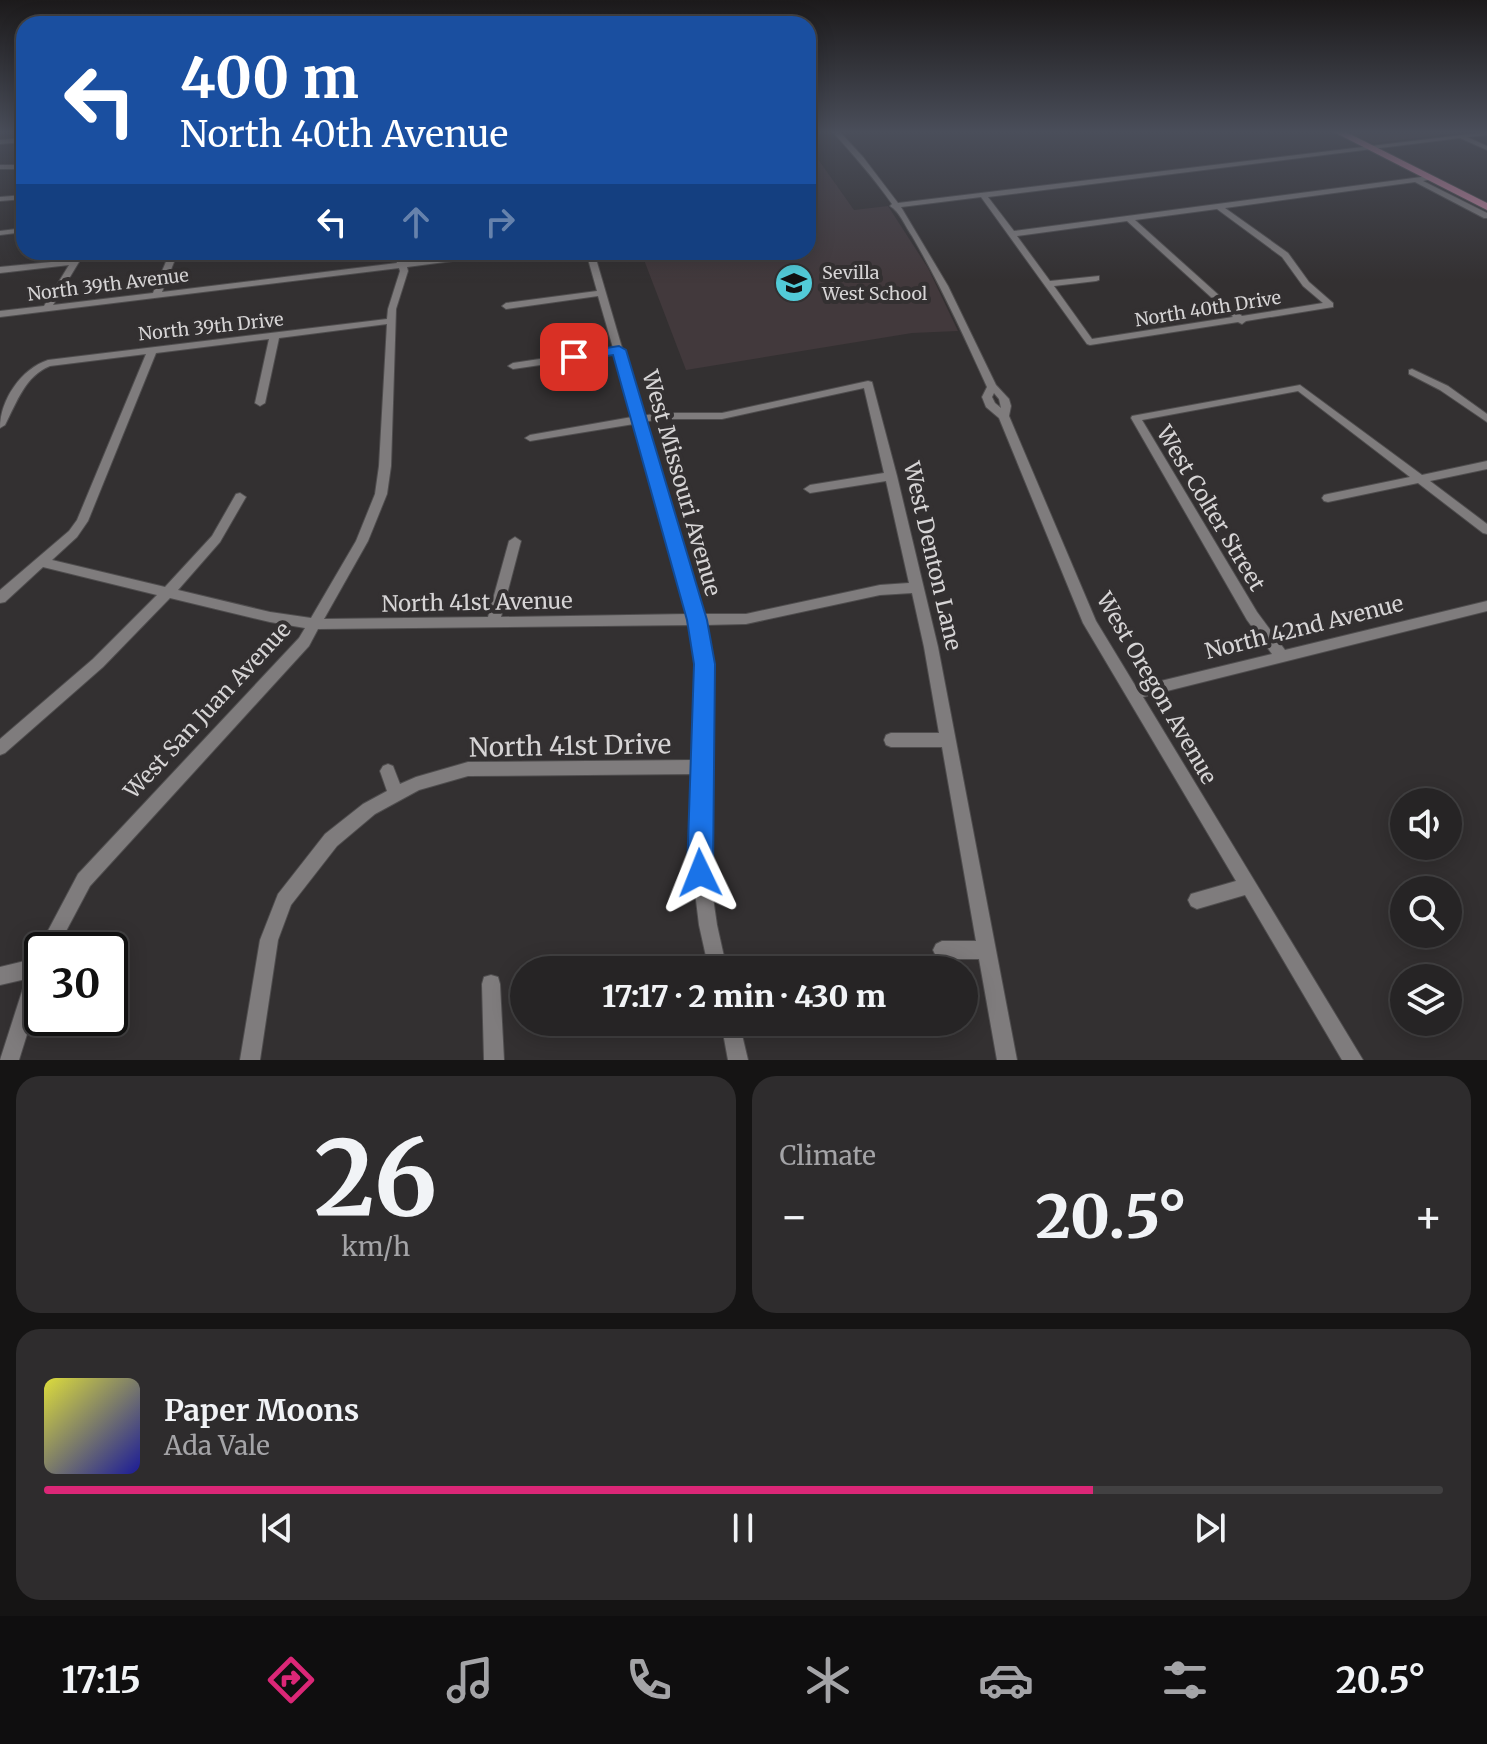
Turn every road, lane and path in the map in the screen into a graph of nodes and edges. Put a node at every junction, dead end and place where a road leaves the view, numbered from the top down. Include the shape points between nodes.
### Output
1 (875, 181) edge
2 (1091, 181) edge
3 (1405, 181) edge
4 (1419, 181) edge
5 (1436, 181) edge
6 (983, 195) junction
7 (894, 206) junction
8 (1218, 206) junction
9 (1487, 207) edge
10 (1487, 216) edge
11 (1128, 218) junction
12 (1012, 234) junction
13 (171, 260) edge
14 (387, 260) edge
15 (400, 260) edge
16 (593, 260) edge
17 (75, 262) joint
18 (0, 270) edge
19 (1096, 278) dead end
20 (1048, 284) junction
21 (603, 293) junction
22 (156, 295) junction
23 (506, 306) dead end
24 (47, 308) junction
25 (0, 314) edge
26 (391, 321) junction
27 (1242, 321) junction
28 (274, 337) junction
29 (153, 349) junction
30 (619, 350) junction
31 (513, 366) dead end
32 (1412, 372) dead end
33 (768, 391) dead end
34 (260, 403) dead end
35 (776, 404) junction
36 (638, 419) junction
37 (1487, 419) edge
38 (0, 425) edge
39 (530, 438) dead end
40 (1487, 465) edge
41 (891, 476) junction
42 (1423, 478) junction
43 (810, 489) dead end
44 (240, 497) dead end
45 (1328, 498) dead end
46 (1487, 530) edge
47 (515, 541) dead end
48 (41, 562) junction
49 (917, 588) junction
50 (167, 592) junction
51 (0, 598) edge
52 (1487, 606) edge
53 (697, 620) junction
54 (493, 622) junction
55 (316, 624) junction
56 (1282, 657) junction
57 (1132, 694) junction
58 (891, 740) dead end
59 (948, 740) junction
60 (0, 748) edge
61 (702, 767) junction
62 (388, 771) dead end
63 (396, 794) junction
64 (1248, 886) junction
65 (1197, 900) dead end
66 (56, 932) edge
67 (942, 950) dead end
68 (986, 950) junction
69 (715, 956) edge
70 (24, 966) edge
71 (0, 976) edge
72 (491, 984) dead end
73 (24, 1014) edge
74 (733, 1036) edge
75 (9, 1060) edge
76 (250, 1060) edge
77 (494, 1060) edge
78 (738, 1060) edge
79 (1007, 1060) edge
80 (1353, 1060) edge

1 - 7 street, West Oregon Avenue
2 - 6 street
3 - 8 street
4 - 10 street
5 - 9 main road
6 - 7 street
6 - 12 street
7 - 57 street, West Oregon Avenue via 942,283 992,387 990,405 1004,416 1090,623
8 - 11 street
8 - 27 street, North 40th Drive via 1285,255 1330,305
11 - 12 street
11 - 27 street
12 - 20 street
13 - 22 street
14 - 22 street, North 39th Avenue
15 - 26 street, West San Juan Avenue
16 - 21 street, West Missouri Avenue
17 - 18 street
17 - 24 street
19 - 20 street
20 - 27 street, North 40th Drive via 1090,342
21 - 23 street
21 - 30 street, West Missouri Avenue
22 - 24 street, North 39th Avenue
24 - 25 street, North 39th Avenue
26 - 28 street, North 39th Drive
26 - 55 street, West San Juan Avenue via 381,494 362,541
28 - 29 street, North 39th Drive
28 - 34 street
29 - 38 street, North 39th Drive via 35,367
29 - 48 street via 82,521
30 - 31 street
30 - 36 street, West Missouri Avenue
32 - 37 street
33 - 35 street
35 - 36 street via 714,417
35 - 41 street, West Denton Lane via 868,384
36 - 39 street
36 - 53 street, West Missouri Avenue
40 - 42 street
41 - 43 street
41 - 49 street, West Denton Lane
42 - 45 street
42 - 46 street
42 - 56 street, West Colter Street via 1300,388 1136,418 1252,616
44 - 50 street via 216,539
47 - 54 street
48 - 50 street, North 41st Avenue
48 - 51 street
49 - 53 street, North 41st Avenue via 880,590 759,617
49 - 59 street, West Denton Lane
50 - 55 street, North 41st Avenue
50 - 60 street via 98,663
52 - 56 street, North 42nd Avenue
53 - 54 street, North 41st Avenue
53 - 61 street, West Missouri Avenue via 704,664
54 - 55 street, North 41st Avenue
55 - 66 street, West San Juan Avenue via 271,680 84,880
56 - 57 street, North 42nd Avenue
57 - 64 street, West Oregon Avenue
58 - 59 street
59 - 68 street, West Denton Lane
61 - 63 street, North 41st Drive via 468,769
61 - 69 street, West Missouri Avenue via 700,873
62 - 63 street
63 - 76 street, North 41st Drive via 331,840 284,900 266,952
64 - 65 street
64 - 80 street, West Oregon Avenue
67 - 68 street
68 - 79 street, West Denton Lane
70 - 71 street
72 - 77 street
73 - 75 street, West San Juan Avenue
74 - 78 street

